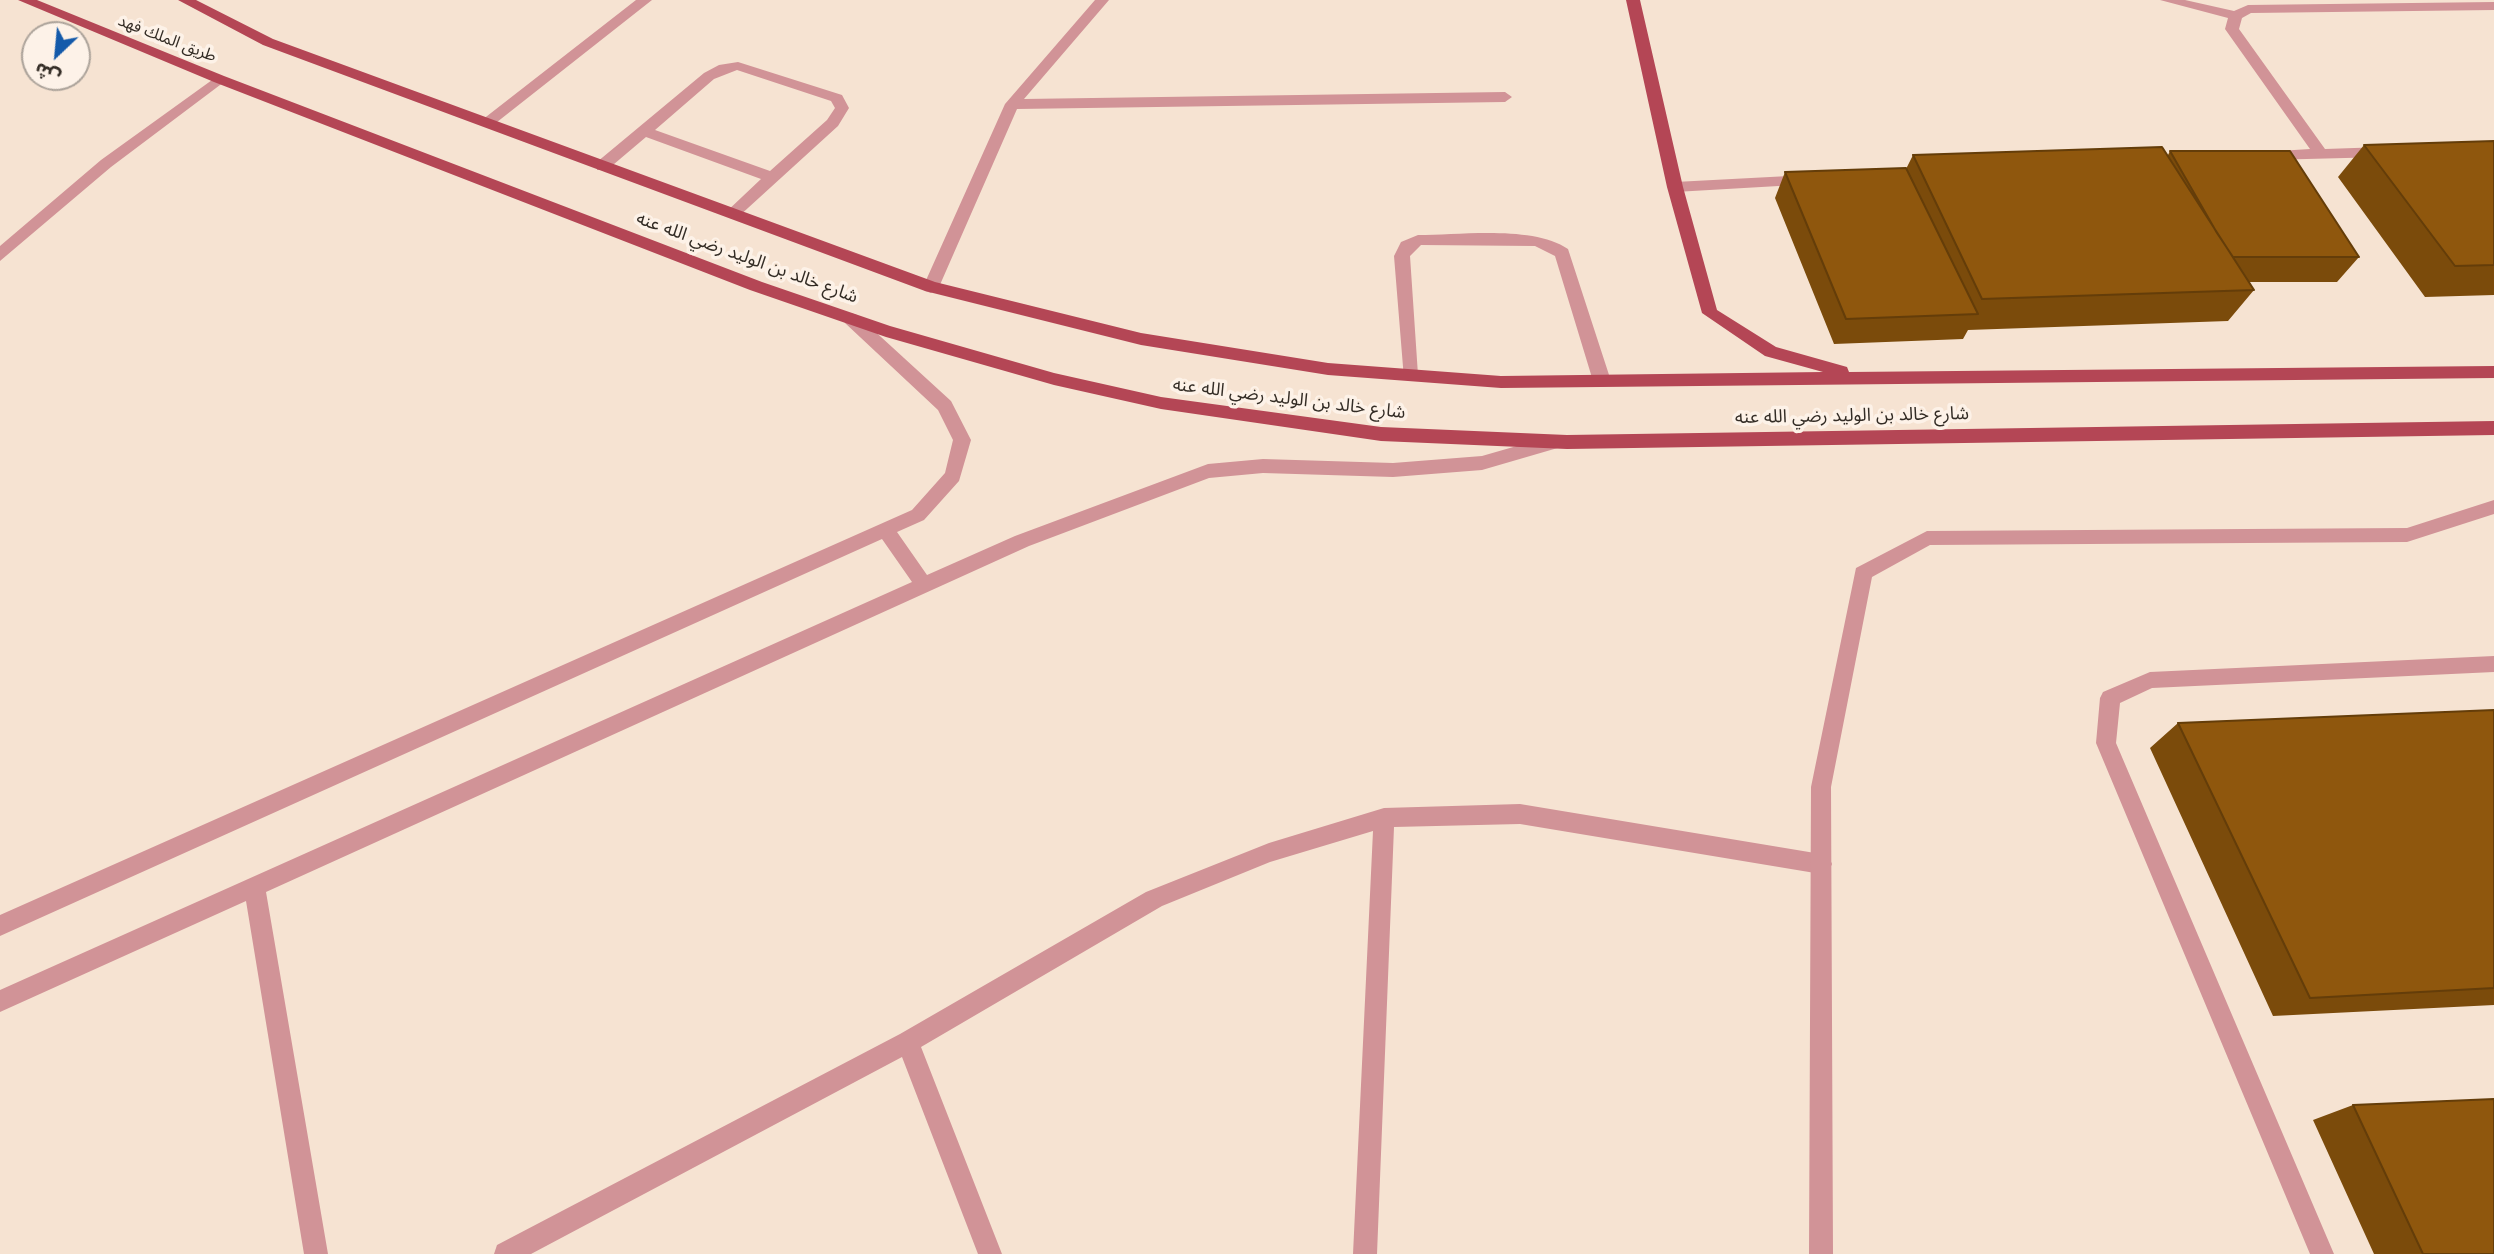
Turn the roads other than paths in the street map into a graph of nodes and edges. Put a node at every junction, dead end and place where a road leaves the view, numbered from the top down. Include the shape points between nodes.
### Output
1 (8, 0) edge
2 (25, 0) edge
3 (186, 0) edge
4 (645, 0) edge
5 (1102, 0) edge
6 (1633, 0) edge
7 (2168, 0) edge
8 (2494, 6) edge
9 (2236, 16) junction
10 (71, 21) edge
11 (73, 21) edge
12 (91, 28) edge
13 (219, 79) junction
14 (1505, 97) dead end
15 (1012, 104) junction
16 (487, 123) junction
17 (644, 131) junction
18 (2320, 152) junction
19 (2400, 152) edge
20 (2251, 156) edge
21 (602, 166) junction
22 (770, 177) junction
23 (1825, 179) edge
24 (1675, 187) junction
25 (732, 214) junction
26 (0, 255) edge
27 (931, 287) junction
28 (851, 319) junction
29 (2494, 372) edge
30 (1410, 375) junction
31 (1862, 377) junction
32 (1602, 381) junction
33 (2494, 428) edge
34 (1555, 442) junction
35 (2494, 507) edge
36 (885, 530) junction
37 (924, 585) junction
38 (2494, 664) edge
39 (1384, 818) junction
40 (1821, 864) junction
41 (254, 885) junction
42 (0, 926) edge
43 (0, 1001) edge
44 (908, 1042) junction
45 (316, 1254) edge
46 (506, 1254) edge
47 (990, 1254) edge
48 (1365, 1254) edge
49 (1821, 1254) edge
50 (2322, 1254) edge

1 - 10 main road
2 - 11 main road, طريق الملك فهد
3 - 16 main road, شارع خالد بن الوليد رضي الله عنه via 268,42
4 - 16 street
5 - 15 street
6 - 24 main road
7 - 9 street
8 - 9 street via 2248,9
9 - 18 street via 2232,29
12 - 13 main road, طريق الملك فهد
13 - 26 street via 107,162
13 - 28 main road, شارع خالد بن الوليد رضي الله عنه
14 - 15 street
15 - 27 street
16 - 21 main road, شارع خالد بن الوليد رضي الله عنه
17 - 21 street
17 - 22 street
17 - 22 street via 724,68 738,66 837,98 842,108 833,123
18 - 19 street
18 - 20 street
21 - 25 main road, شارع خالد بن الوليد رضي الله عنه
22 - 25 street
23 - 24 street
24 - 31 main road via 1710,313 1771,352
25 - 27 main road, شارع خالد بن الوليد رضي الله عنه
27 - 30 main road, شارع خالد بن الوليد رضي الله عنه via 1140,338 1328,369
28 - 34 main road, شارع خالد بن الوليد رضي الله عنه via 1054,379 1161,403 1381,434
28 - 36 street via 945,405 962,440 953,476 918,515
29 - 31 main road, شارع خالد بن الوليد رضي الله عنه
30 - 32 main road, شارع خالد بن الوليد رضي الله عنه via 1501,382
30 - 32 street via 1402,256 1407,246 1418,240 1535,241 1562,253
31 - 32 main road, شارع خالد بن الوليد رضي الله عنه
33 - 34 main road, شارع خالد بن الوليد رضي الله عنه
34 - 37 street via 1482,463 1393,470 1263,466 1208,471 1022,541
35 - 40 street via 2407,535 1927,538 1863,573 1821,786
36 - 37 street
36 - 42 street
37 - 41 street
38 - 50 street via 2150,680 2110,698 2106,743
39 - 40 street via 1520,814
39 - 44 street via 1269,853 1154,899
39 - 48 street
40 - 49 street
41 - 43 street
41 - 45 street
44 - 46 street
44 - 47 street

